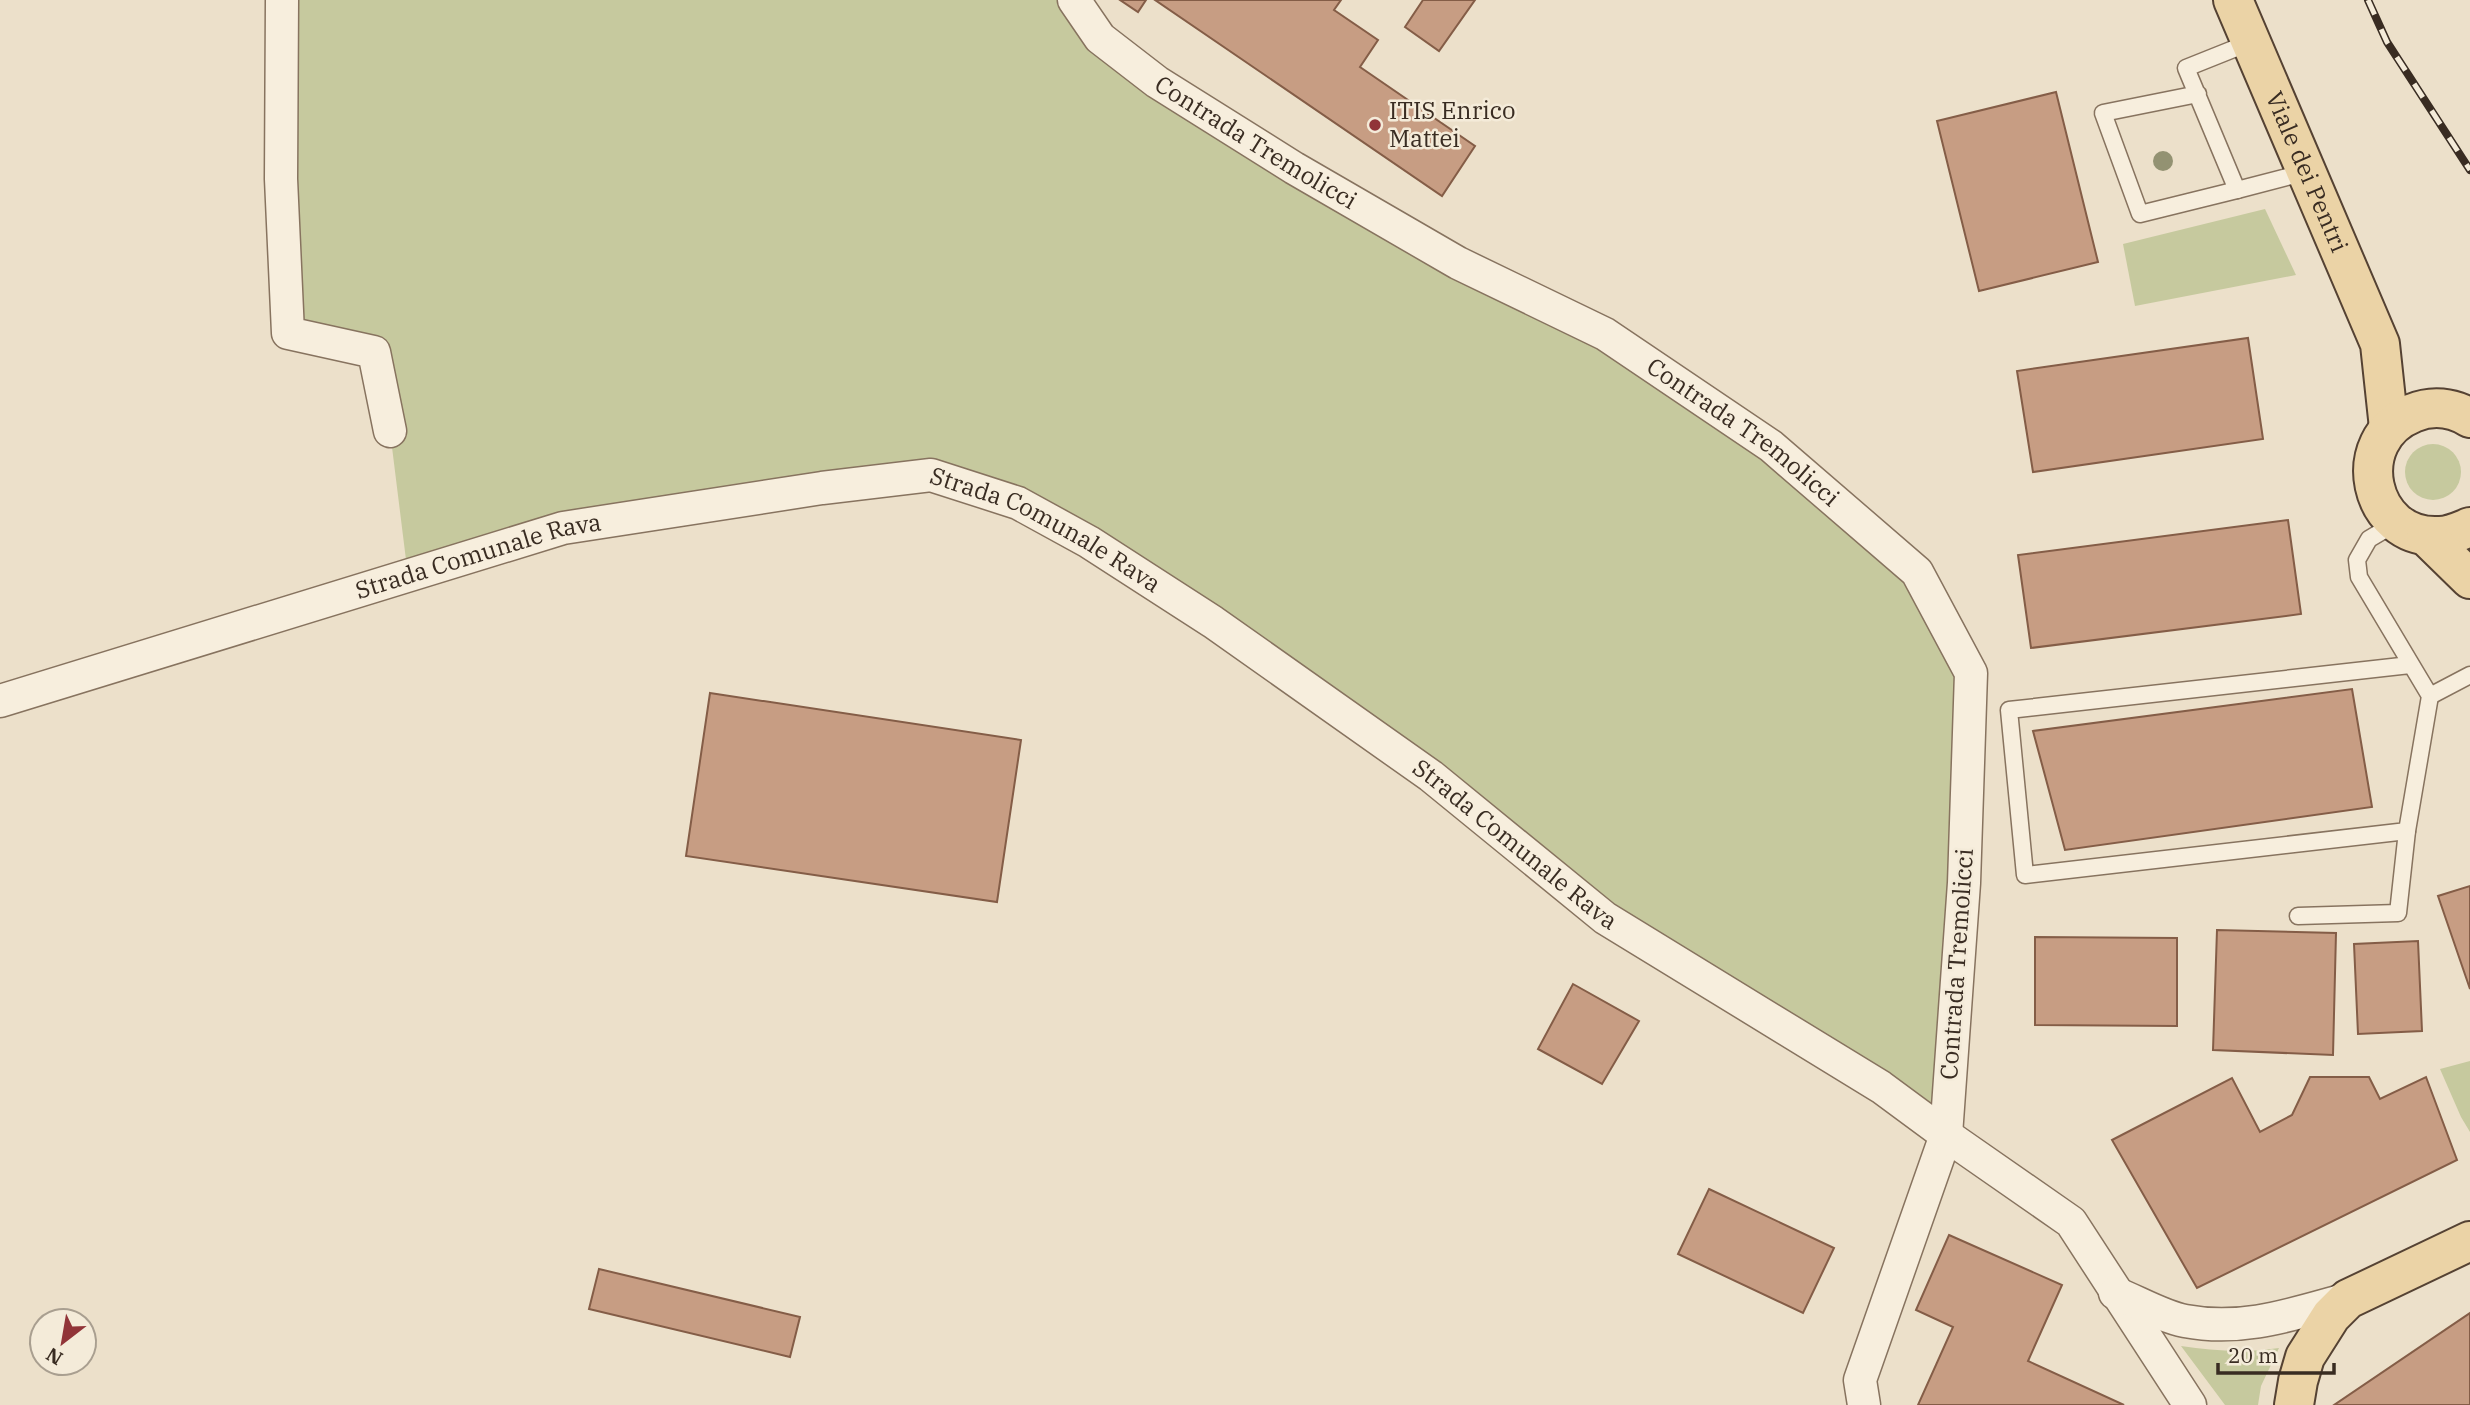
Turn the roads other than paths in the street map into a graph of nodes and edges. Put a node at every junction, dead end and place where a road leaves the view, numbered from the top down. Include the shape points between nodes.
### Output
1 (282, 0) edge
2 (1074, 0) edge
3 (2233, 0) edge
4 (2251, 42) junction
5 (2198, 94) junction
6 (2306, 172) junction
7 (2237, 190) junction
8 (2380, 344) junction
9 (2459, 413) edge
10 (2389, 428) junction
11 (390, 431) dead end
12 (2470, 527) edge
13 (2411, 529) junction
14 (2470, 579) edge
15 (2410, 665) junction
16 (2470, 675) edge
17 (2430, 696) junction
18 (0, 701) edge
19 (2407, 831) junction
20 (2298, 916) dead end
21 (1946, 1135) junction
22 (2470, 1241) edge
23 (2115, 1293) junction
24 (2348, 1299) junction
25 (1864, 1405) edge
26 (2190, 1405) edge
27 (2294, 1405) edge

1 - 11 street via 281,179 288,333 374,352
2 - 21 street, Contrada Tremolicci via 1100,38 1168,89 1458,263 1605,334 1771,446 1917,572 1971,673 1964,883
3 - 4 main road, Viale dei Pentri
4 - 5 lane via 2186,68
4 - 6 main road, Viale dei Pentri
5 - 7 lane
5 - 7 lane via 2104,113 2140,214
6 - 7 lane
6 - 8 main road, Viale dei Pentri
8 - 9 main road, Viale dei Pentri via 2422,390
8 - 10 main road, Viale dei Pentri
9 - 10 main road via 2422,410
10 - 13 main road via 2374,455 2373,484 2383,507
12 - 13 main road via 2451,535
13 - 14 main road
13 - 15 lane via 2369,538 2357,559 2359,577
15 - 17 lane
15 - 19 lane via 2009,710 2025,875
16 - 17 lane
17 - 19 lane
18 - 21 street, Strada Comunale Rava via 563,527 931,475 1018,503 1089,542 1213,622 1431,776 1605,918 1881,1087
19 - 20 lane via 2398,913
21 - 23 street, Strada Comunale Rava via 2071,1222
21 - 25 street, Contrada Tremolicci via 1860,1380
22 - 24 main road
23 - 24 street via 2183,1321 2224,1324 2260,1323
23 - 26 street, Strada Comunale Rava
24 - 27 main road via 2331,1316 2305,1357

